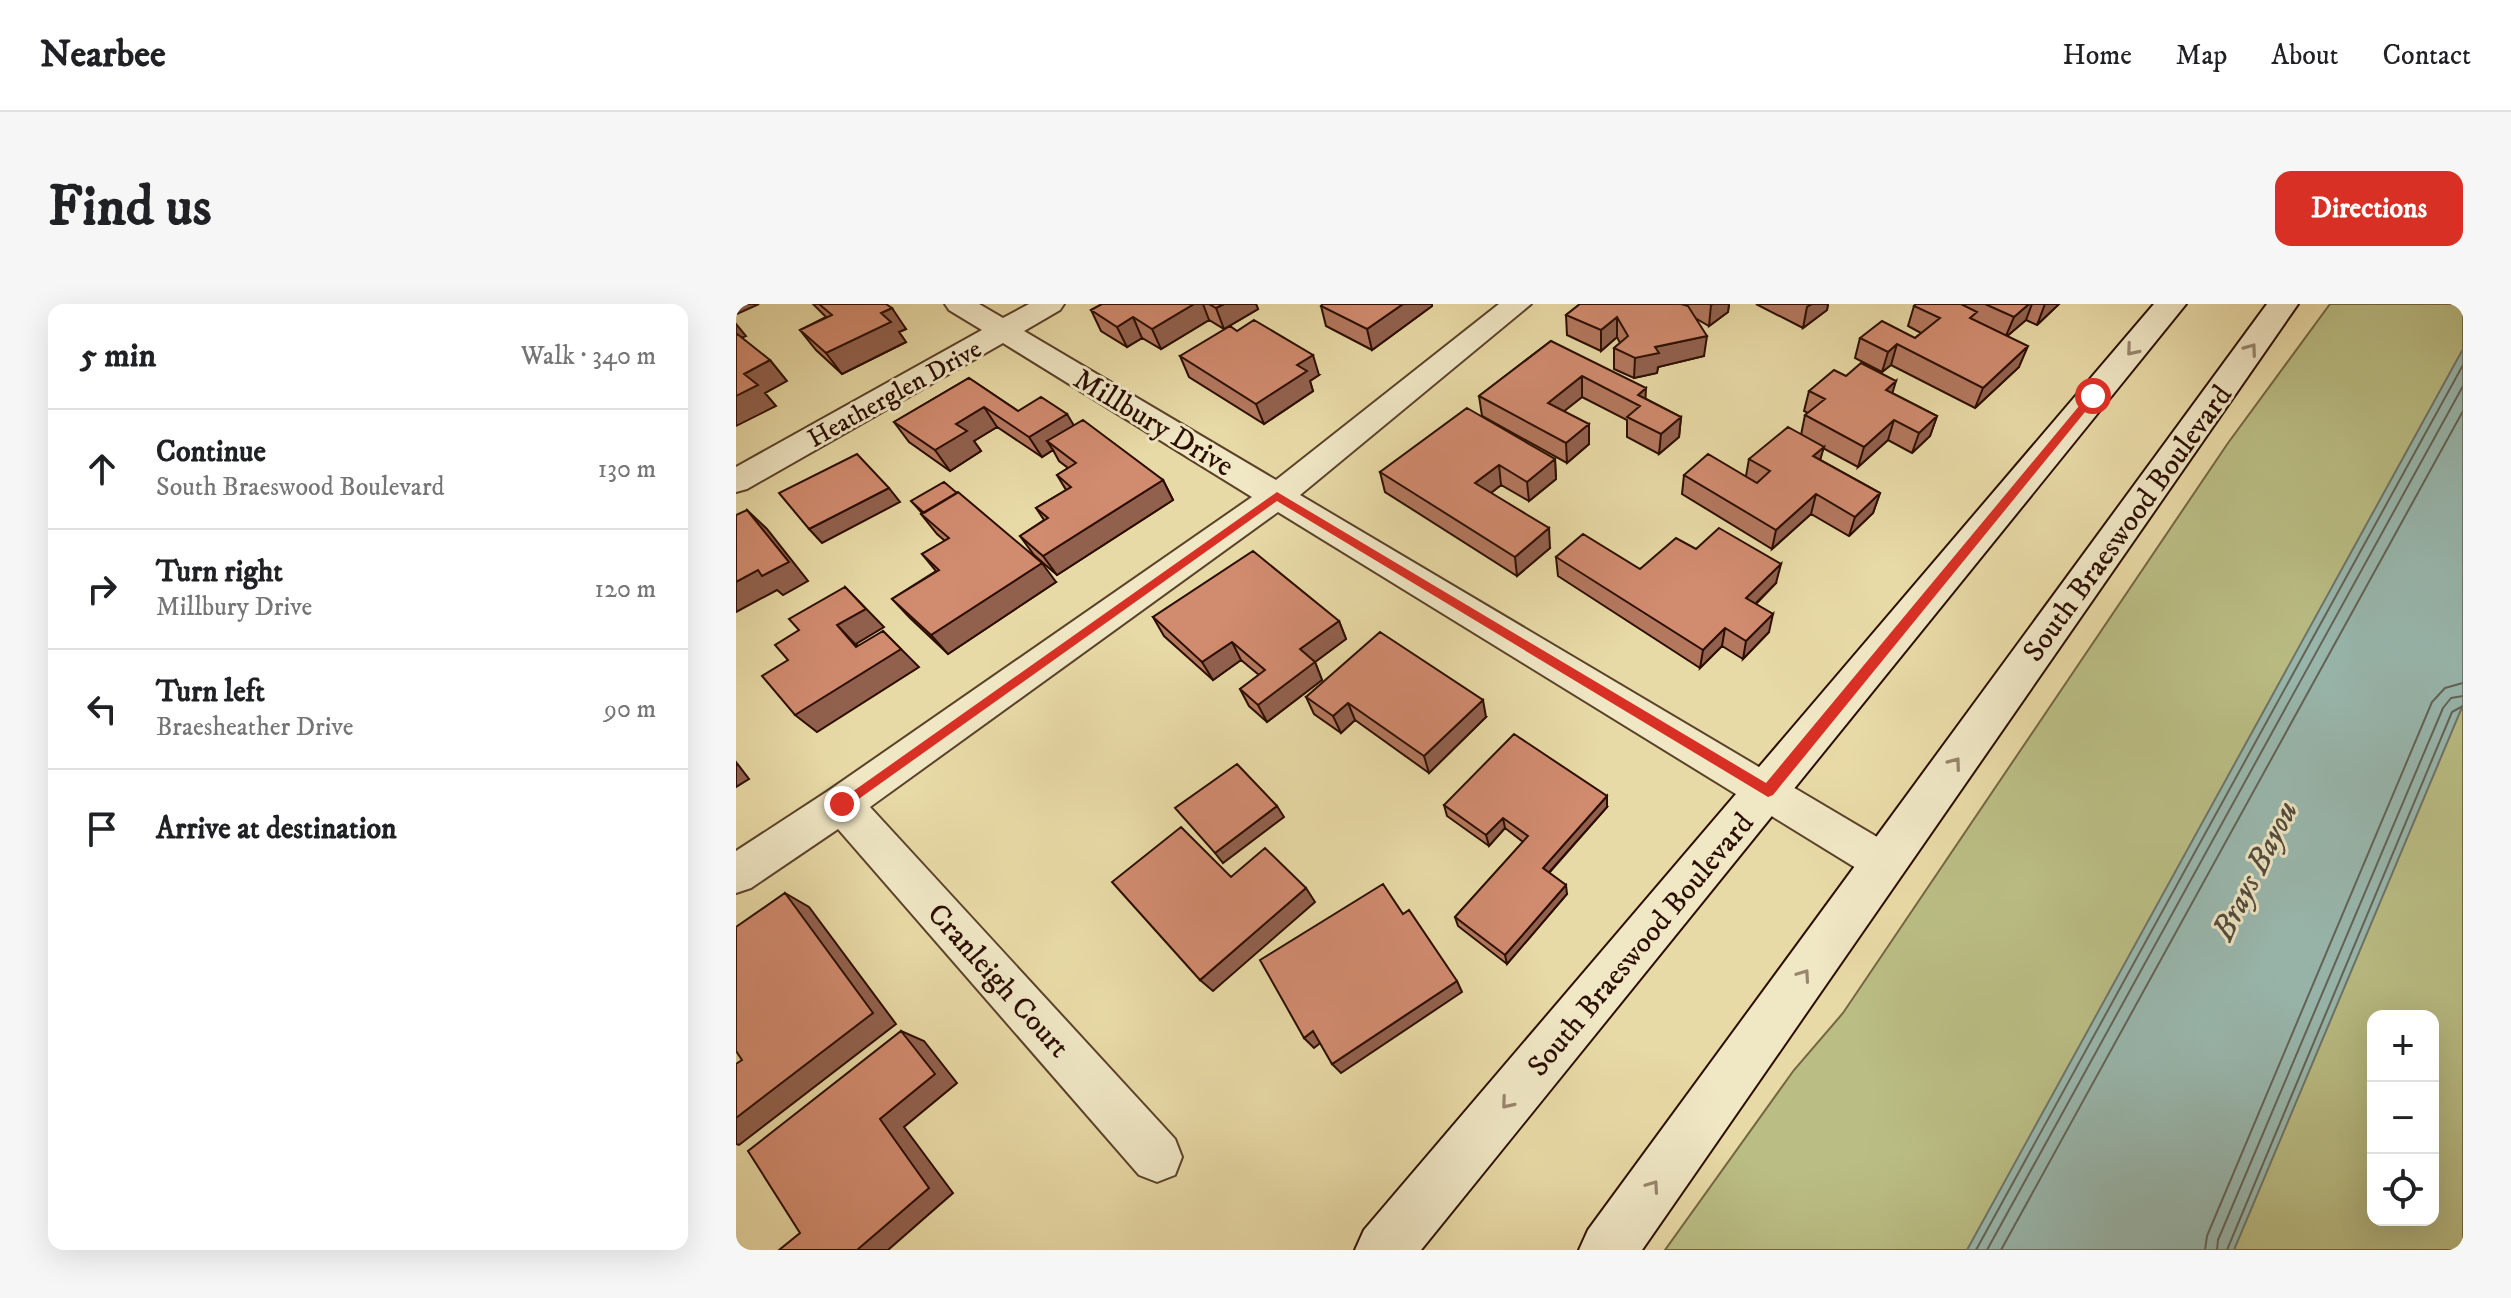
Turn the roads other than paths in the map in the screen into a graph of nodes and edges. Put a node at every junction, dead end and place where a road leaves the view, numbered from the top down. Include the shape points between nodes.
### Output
1 (959, 304) edge
2 (1050, 304) edge
3 (1517, 304) edge
4 (2171, 304) edge
5 (2283, 304) edge
6 (1005, 332) junction
7 (736, 481) edge
8 (1277, 496) junction
9 (1768, 791) junction
10 (842, 804) junction
11 (1884, 863) junction
12 (736, 874) edge
13 (1157, 1157) dead end
14 (1384, 1250) edge
15 (1608, 1250) edge

1 - 6 street, Millbury Drive
2 - 6 street, Heatherglen Drive
3 - 8 street
4 -> 9 main road, South Braeswood Boulevard
11 -> 5 main road, South Braeswood Boulevard
6 - 7 street, Heatherglen Drive
6 - 8 street, Millbury Drive
8 - 9 street, Millbury Drive
8 - 10 street
9 - 11 street, Millbury Drive
9 -> 14 main road, South Braeswood Boulevard
10 - 12 street
10 - 13 street, Cranleigh Court
15 -> 11 main road, South Braeswood Boulevard

